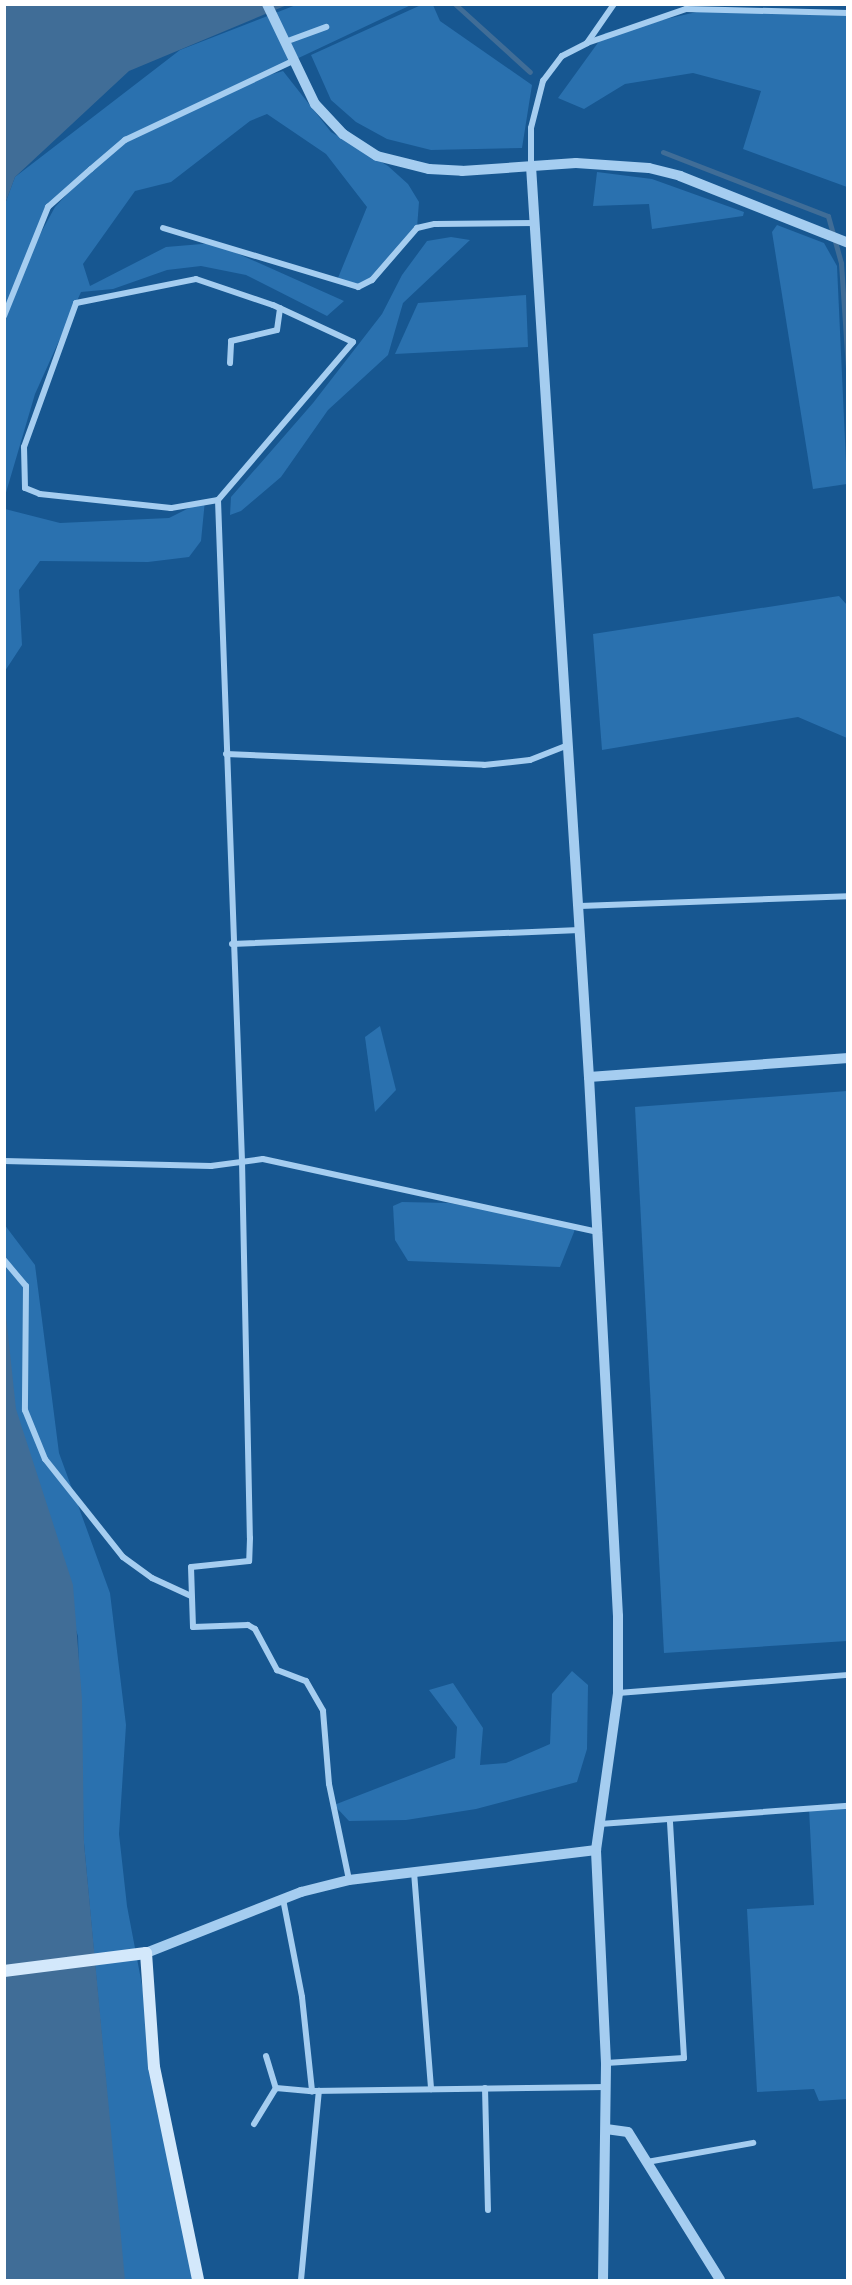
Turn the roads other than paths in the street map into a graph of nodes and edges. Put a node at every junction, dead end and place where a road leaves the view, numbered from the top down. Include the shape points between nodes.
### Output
1 (267, 4) edge
2 (614, 4) edge
3 (848, 13) edge
4 (326, 27) dead end
5 (284, 42) junction
6 (587, 43) junction
7 (293, 61) junction
8 (531, 166) junction
9 (537, 223) junction
10 (163, 228) dead end
11 (848, 243) edge
12 (280, 308) junction
13 (4, 316) edge
14 (230, 363) dead end
15 (218, 500) junction
16 (568, 745) junction
17 (226, 754) junction
18 (848, 896) edge
19 (580, 906) junction
20 (580, 930) junction
21 (232, 944) junction
22 (848, 1058) edge
23 (588, 1077) junction
24 (4, 1161) edge
25 (242, 1161) junction
26 (599, 1233) junction
27 (4, 1260) edge
28 (191, 1596) junction
29 (848, 1675) edge
30 (618, 1693) junction
31 (848, 1806) edge
32 (670, 1819) junction
33 (600, 1824) junction
34 (597, 1850) junction
35 (414, 1871) junction
36 (349, 1880) junction
37 (283, 1899) junction
38 (146, 1953) junction
39 (4, 1971) edge
40 (266, 2056) dead end
41 (606, 2064) junction
42 (606, 2087) junction
43 (276, 2088) junction
44 (485, 2088) junction
45 (431, 2089) junction
46 (315, 2091) junction
47 (254, 2124) dead end
48 (606, 2129) junction
49 (753, 2143) dead end
50 (647, 2162) junction
51 (488, 2210) dead end
52 (198, 2280) edge
53 (301, 2280) edge
54 (603, 2280) edge
55 (720, 2280) edge

1 - 5 street
2 - 6 street
3 - 6 street via 686,9
4 - 5 street
5 - 7 street
6 - 8 street via 562,56 543,81 531,128
7 - 8 street via 304,86 330,120 377,156 429,169
7 - 13 street via 125,140 91,169 48,207
8 - 9 street
8 - 11 street via 576,163 649,168 680,176
9 - 10 street via 435,224 417,228 372,280 358,287
9 - 16 street
12 - 14 street via 277,330 231,341
12 - 15 street via 353,342
12 - 15 street via 196,279 76,303 24,447 25,488 40,494 171,508
15 - 17 street
16 - 17 street via 530,760 484,765
16 - 19 street
17 - 21 street
18 - 19 street
19 - 20 street
20 - 21 street
20 - 23 street
21 - 25 street
22 - 23 street
23 - 26 street
24 - 25 street via 211,1166
25 - 26 street via 263,1159
25 - 28 street via 249,1561 191,1567
26 - 30 street
27 - 28 street via 26,1286 25,1410 45,1459 123,1557 152,1578
28 - 36 street via 193,1627 248,1625 255,1629 277,1670 306,1681 323,1710 329,1784
29 - 30 street
30 - 33 street
31 - 32 street
32 - 33 street
32 - 41 street via 684,2058
33 - 34 street
34 - 35 street
34 - 41 street
35 - 36 street
35 - 45 street
36 - 37 street
37 - 38 street
37 - 46 street
38 - 39 main road
38 - 52 main road via 154,2067
40 - 43 street
41 - 42 street
42 - 44 street
42 - 48 street
43 - 46 street
43 - 47 street
44 - 45 street
44 - 51 street
45 - 46 street
46 - 53 street
48 - 50 street via 628,2132
48 - 54 street
49 - 50 street
50 - 55 street

